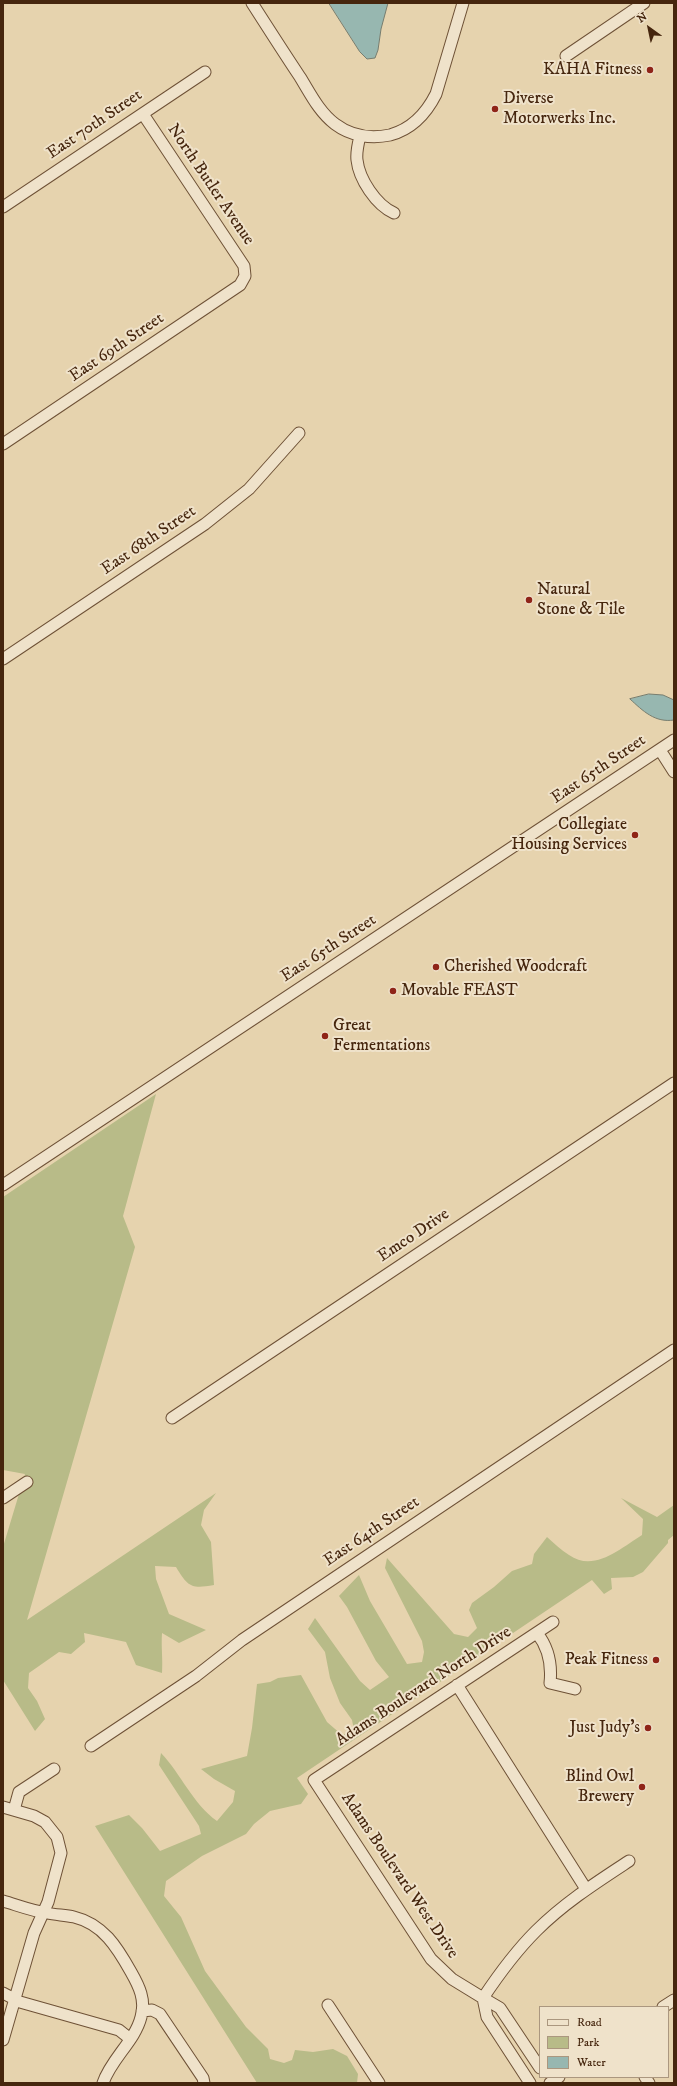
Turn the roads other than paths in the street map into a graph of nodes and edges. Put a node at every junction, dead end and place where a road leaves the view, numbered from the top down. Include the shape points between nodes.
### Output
1 (252, 3) edge
2 (463, 3) edge
3 (644, 3) edge
4 (566, 56) dead end
5 (205, 72) dead end
6 (143, 114) junction
7 (360, 136) junction
8 (3, 207) edge
9 (394, 213) dead end
10 (245, 276) joint
11 (299, 433) dead end
12 (3, 444) edge
13 (3, 659) edge
14 (674, 740) edge
15 (660, 750) junction
16 (674, 772) edge
17 (674, 1083) edge
18 (3, 1185) edge
19 (674, 1350) edge
20 (172, 1418) dead end
21 (27, 1482) dead end
22 (3, 1498) edge
23 (553, 1622) dead end
24 (536, 1633) junction
25 (457, 1685) junction
26 (575, 1689) dead end
27 (91, 1746) dead end
28 (54, 1769) dead end
29 (314, 1780) joint
30 (8, 1808) edge
31 (629, 1861) dead end
32 (586, 1889) junction
33 (3, 1901) edge
34 (44, 1913) junction
35 (3, 1993) edge
36 (15, 1998) junction
37 (483, 1998) junction
38 (674, 2000) edge
39 (328, 2005) dead end
40 (665, 2006) edge
41 (142, 2011) junction
42 (129, 2038) junction
43 (3, 2040) edge
44 (539, 2066) edge
45 (103, 2083) edge
46 (204, 2083) edge
47 (379, 2083) edge
48 (530, 2083) edge

1 - 7 street via 321,110 339,126
2 - 7 street via 436,94 424,114 412,125 397,133 382,137
3 - 4 street
5 - 6 street, East 70th Street
6 - 8 street, East 70th Street
6 - 10 street, North Butler Avenue via 244,266
7 - 9 street via 357,151 360,172 380,204
10 - 12 street, East 69th Street via 240,285
11 - 13 street, East 68th Street via 249,489 205,524
14 - 15 street, East 65th Street
15 - 16 street
15 - 18 street, East 65th Street
17 - 20 street, Emco Drive
19 - 27 street, East 64th Street via 242,1640 196,1676
21 - 22 street
23 - 24 street, Adams Boulevard North Drive
24 - 25 street, Adams Boulevard North Drive
24 - 26 street via 548,1654 550,1683
25 - 29 street, Adams Boulevard North Drive
25 - 32 street
28 - 30 street via 19,1792
29 - 37 street, Adams Boulevard West Drive via 431,1959 452,1979
30 - 34 street via 41,1820 51,1827 58,1841 60,1860
31 - 32 street
32 - 37 street via 537,1930 503,1969
33 - 34 street
34 - 36 street via 34,1934
34 - 41 street via 75,1917 104,1933 118,1949 139,1985
35 - 36 street
36 - 42 street via 20,2002 119,2030
36 - 43 street
37 - 44 street, Adams Boulevard West Drive via 500,2008
37 - 48 street via 487,2017
38 - 40 street
39 - 47 street
41 - 42 street via 137,2027
41 - 46 street via 152,2010 160,2014
42 - 45 street

